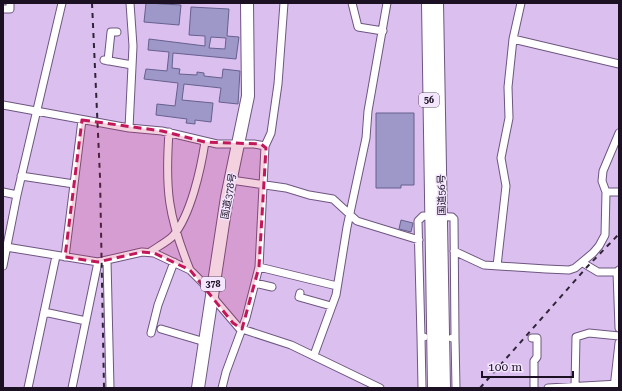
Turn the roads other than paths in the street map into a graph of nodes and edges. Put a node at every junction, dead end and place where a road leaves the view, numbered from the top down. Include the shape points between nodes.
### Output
1 (10, 3) edge
2 (62, 3) edge
3 (130, 3) edge
4 (246, 3) edge
5 (284, 3) edge
6 (352, 3) edge
7 (387, 3) edge
8 (428, 3) edge
9 (437, 3) edge
10 (521, 3) edge
11 (3, 9) edge
12 (383, 31) junction
13 (117, 32) dead end
14 (513, 39) junction
15 (132, 64) junction
16 (619, 64) edge
17 (3, 105) edge
18 (37, 111) junction
19 (82, 120) junction
20 (129, 128) junction
21 (169, 132) junction
22 (619, 133) edge
23 (205, 142) junction
24 (238, 144) junction
25 (265, 146) junction
26 (616, 148) edge
27 (22, 176) junction
28 (231, 180) junction
29 (74, 184) junction
30 (264, 184) junction
31 (3, 192) edge
32 (606, 192) junction
33 (619, 192) edge
34 (17, 195) junction
35 (350, 214) junction
36 (436, 216) junction
37 (3, 222) edge
38 (11, 224) junction
39 (176, 232) junction
40 (419, 240) junction
41 (5, 251) edge
42 (150, 252) junction
43 (454, 252) junction
44 (56, 256) junction
45 (65, 257) junction
46 (107, 260) junction
47 (98, 262) junction
48 (174, 262) junction
49 (583, 263) junction
50 (3, 266) edge
51 (497, 266) junction
52 (259, 267) junction
53 (190, 270) junction
54 (618, 271) edge
55 (255, 284) junction
56 (337, 286) junction
57 (272, 287) dead end
58 (300, 293) dead end
59 (212, 294) junction
60 (331, 306) junction
61 (44, 312) junction
62 (86, 321) junction
63 (619, 328) edge
64 (161, 329) dead end
65 (242, 329) junction
66 (151, 333) dead end
67 (619, 336) edge
68 (532, 338) dead end
69 (205, 342) junction
70 (619, 344) edge
71 (314, 355) junction
72 (616, 385) edge
73 (575, 386) junction
74 (28, 388) edge
75 (72, 388) edge
76 (110, 388) edge
77 (198, 388) edge
78 (222, 388) edge
79 (380, 388) edge
80 (422, 388) edge
81 (434, 388) edge
82 (444, 388) edge
83 (456, 388) edge
84 (534, 388) edge
85 (550, 388) edge

1 - 11 street via 10,9
2 - 18 street
3 - 15 street
4 - 24 highway, 国道378号 / 378 via 248,86
5 - 25 street via 278,84 271,133
6 - 12 street via 358,27
7 - 12 street
8 - 36 highway, 国道56号 / 56
9 - 36 highway, 国道56号 / 56
10 - 14 street
12 - 35 street via 368,111 366,138
13 - 15 street via 111,32 106,60
14 - 16 street
14 - 51 street via 508,87 509,118 501,158 506,186
15 - 20 street
17 - 18 street
18 - 19 street
18 - 27 street
19 - 20 street
19 - 29 street
20 - 21 street
21 - 23 street
21 - 39 street via 168,191
22 - 26 street
23 - 24 street
23 - 39 street via 194,192
24 - 25 street
24 - 28 highway, 国道378号 / 378
25 - 30 street
26 - 32 street via 603,170 602,181
27 - 29 street
27 - 34 street
28 - 30 street
28 - 59 highway, 国道378号 / 378
29 - 45 street
30 - 35 street via 333,199
30 - 52 street
31 - 34 street
32 - 33 street
32 - 49 street via 604,235 600,246
34 - 38 street
35 - 40 street via 357,221
35 - 56 street
36 - 40 street via 423,216 418,221
36 - 43 street via 454,217
36 - 81 highway, 国道56号 / 56
36 - 82 highway, 国道56号 / 56
37 - 38 street
38 - 41 street
39 - 42 street
39 - 53 street
40 - 80 street via 423,337
41 - 44 street
41 - 50 street
42 - 46 street
42 - 48 street
43 - 51 street via 475,262
43 - 83 street
44 - 45 street
44 - 61 street
45 - 47 street
46 - 47 street
46 - 76 street
47 - 62 street
48 - 53 street
48 - 66 street
49 - 51 street via 569,270
49 - 54 street via 598,272
52 - 55 street
52 - 56 street
53 - 59 street
54 - 63 street
55 - 57 street
55 - 65 street
56 - 60 street
58 - 60 street via 299,297
59 - 65 street via 233,323
59 - 69 highway, 国道378号 / 378
60 - 71 street
61 - 62 street
61 - 74 street
62 - 75 street
64 - 69 street
65 - 71 street
65 - 78 street
67 - 73 street via 590,333 576,337
68 - 84 street via 537,338
69 - 77 highway, 国道378号 / 378
70 - 72 street
71 - 79 street
72 - 73 street
73 - 85 street

